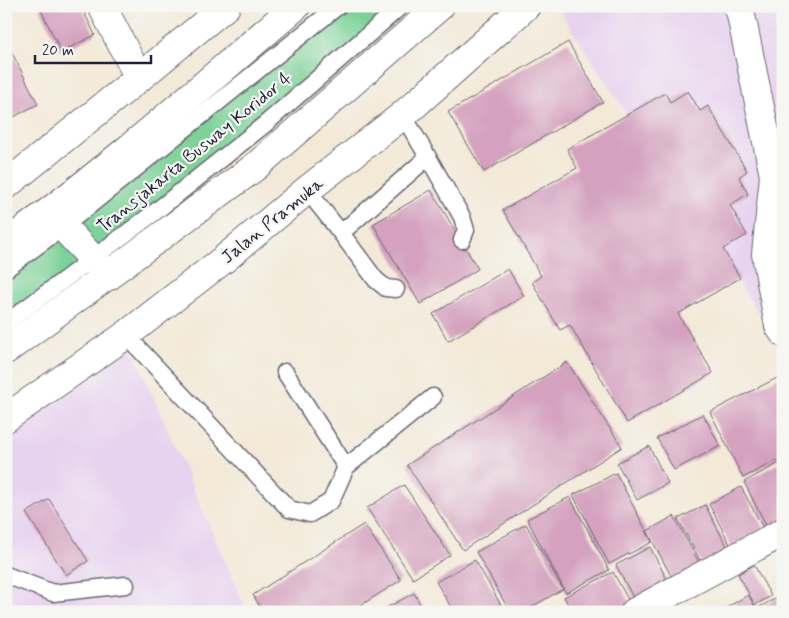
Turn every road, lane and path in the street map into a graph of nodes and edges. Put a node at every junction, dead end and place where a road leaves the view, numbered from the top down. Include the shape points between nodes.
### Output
1 (102, 6) edge
2 (226, 6) edge
3 (296, 6) edge
4 (338, 6) edge
5 (401, 6) edge
6 (440, 6) edge
7 (526, 6) edge
8 (736, 6) edge
9 (139, 78) junction
10 (403, 115) junction
11 (428, 157) junction
12 (6, 185) edge
13 (307, 190) junction
14 (56, 219) junction
15 (341, 233) junction
16 (462, 240) dead end
17 (6, 243) edge
18 (101, 267) junction
19 (6, 269) edge
20 (396, 289) dead end
21 (6, 323) edge
22 (783, 332) edge
23 (126, 334) junction
24 (6, 350) edge
25 (285, 372) dead end
26 (433, 397) dead end
27 (6, 418) edge
28 (346, 468) junction
29 (783, 532) edge
30 (6, 575) edge
31 (126, 585) dead end
32 (635, 612) edge

1 - 9 main road
2 - 9 main road
3 - 14 main road via 96,175
4 - 14 lane, Transjakarta Busway Koridor 4
5 - 18 lane, Transjakarta Busway Koridor 4 via 264,125 154,212
6 - 18 main road via 255,167
7 - 10 main road, Jalan Pramuka
8 - 22 main road via 740,10 774,176 766,254 779,326
9 - 12 main road
10 - 11 lane
10 - 13 main road, Jalan Pramuka
11 - 15 lane
11 - 16 lane via 462,217 466,230
13 - 15 lane
13 - 23 main road, Jalan Pramuka
14 - 17 main road
14 - 18 main road
14 - 19 lane, Transjakarta Busway Koridor 4
15 - 20 lane via 376,280 386,288
18 - 21 lane, Transjakarta Busway Koridor 4
18 - 24 main road
23 - 27 main road, Jalan Pramuka
23 - 28 lane via 289,509 310,514 331,501
25 - 28 lane
26 - 28 lane
29 - 32 main road
30 - 31 lane via 53,593

